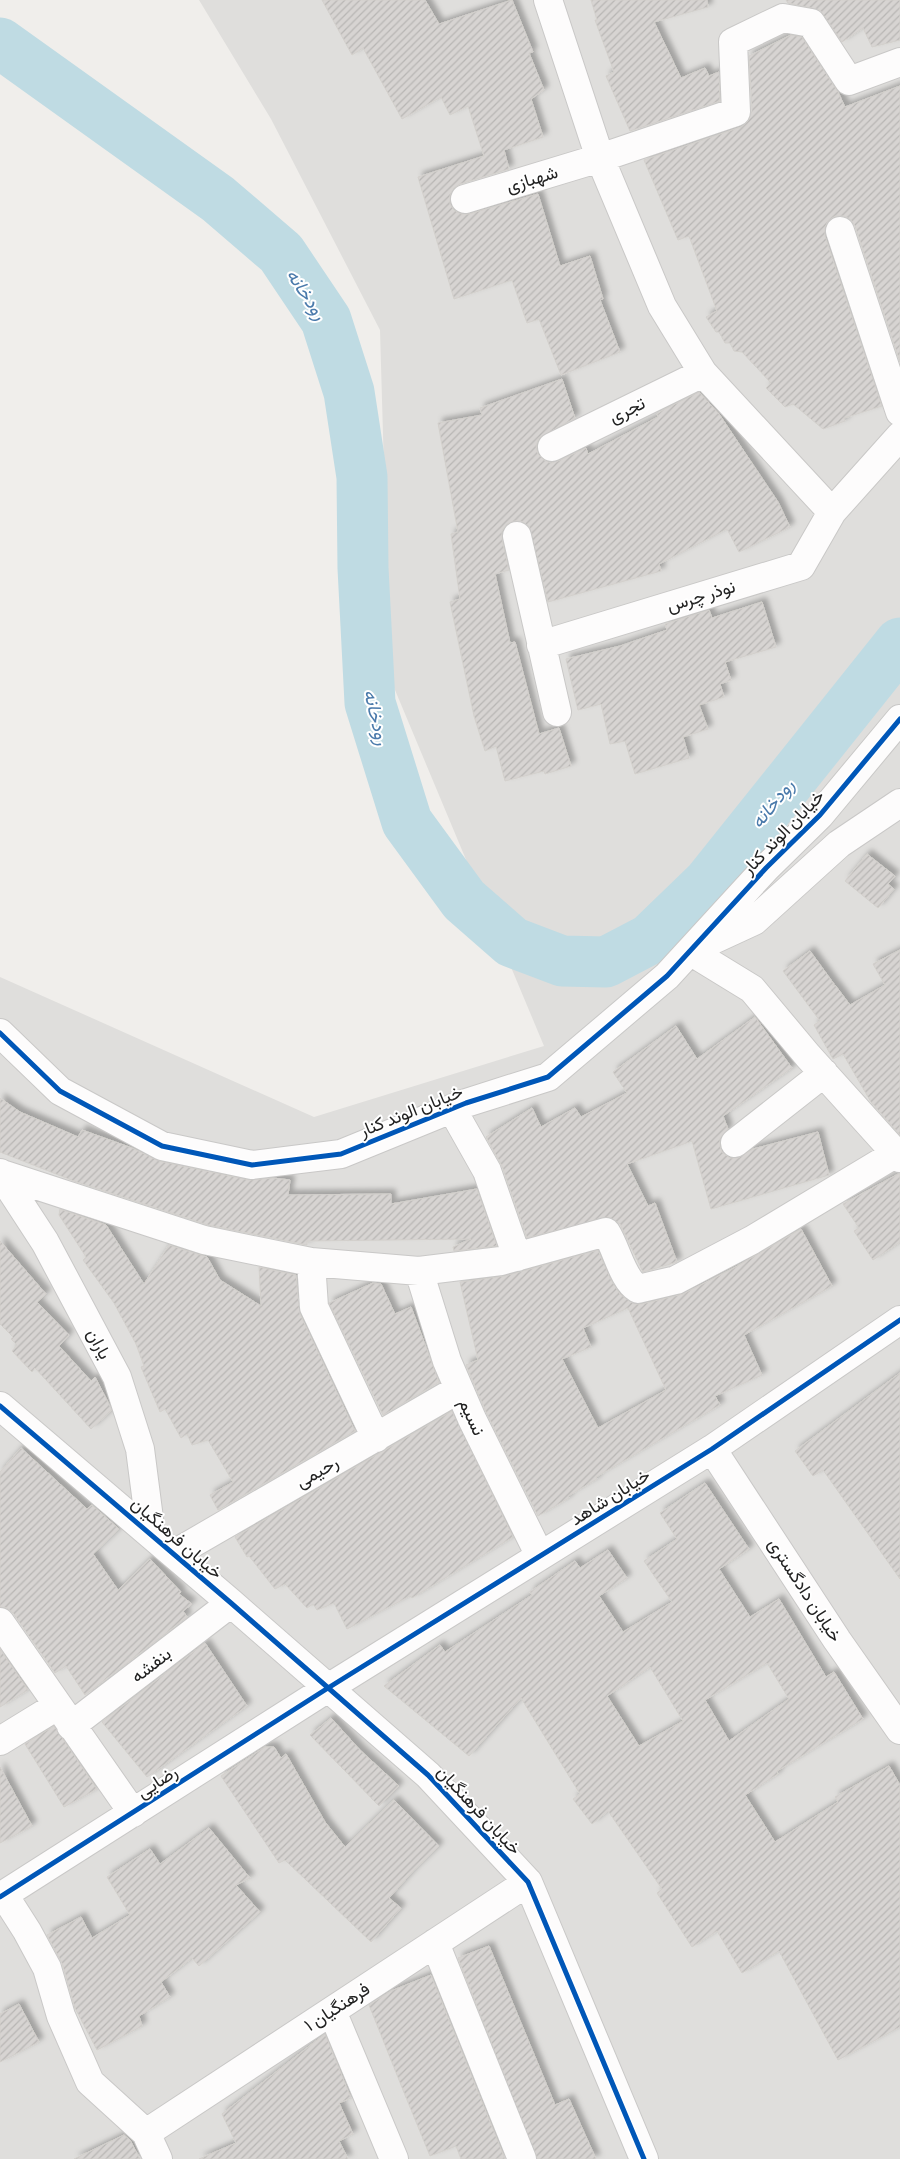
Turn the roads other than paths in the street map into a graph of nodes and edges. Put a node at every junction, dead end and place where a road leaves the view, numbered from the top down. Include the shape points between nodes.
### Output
1 (548, 0) edge
2 (900, 62) edge
3 (600, 158) junction
4 (465, 199) dead end
5 (840, 231) dead end
6 (702, 373) junction
7 (900, 412) edge
8 (900, 436) edge
9 (552, 447) dead end
10 (832, 512) junction
11 (517, 536) dead end
12 (541, 644) junction
13 (557, 712) dead end
14 (900, 719) edge
15 (900, 803) edge
16 (690, 951) junction
17 (0, 1033) edge
18 (824, 1073) junction
19 (452, 1109) junction
20 (735, 1143) dead end
21 (899, 1154) edge
22 (1, 1174) edge
23 (517, 1257) junction
24 (311, 1262) junction
25 (418, 1271) junction
26 (900, 1320) edge
27 (459, 1389) junction
28 (0, 1406) edge
29 (376, 1438) junction
30 (712, 1449) junction
31 (151, 1534) junction
32 (174, 1554) junction
33 (540, 1556) junction
34 (231, 1603) junction
35 (0, 1622) edge
36 (328, 1688) junction
37 (64, 1716) junction
38 (900, 1730) edge
39 (0, 1741) edge
40 (133, 1814) junction
41 (528, 1882) junction
42 (2, 1896) edge
43 (435, 1943) junction
44 (332, 2010) junction
45 (146, 2133) junction
46 (158, 2159) edge
47 (394, 2159) edge
48 (522, 2159) edge
49 (644, 2159) edge

1 - 3 street
2 - 3 street, شهبازی via 849,82 811,23 783,18 733,42 736,112
3 - 4 street, شهبازی
3 - 6 street via 662,306
5 - 7 street
6 - 9 street, تجری
6 - 10 street
8 - 10 street, نوذر چرس
10 - 12 street, نوذر چرس via 800,566
11 - 12 street
12 - 13 street
14 - 16 street, خیابان الوند کنار via 820,815
15 - 16 street via 839,844 754,921
16 - 18 street via 752,989
16 - 19 street, خیابان الوند کنار via 667,976 548,1077
17 - 19 street, خیابان الوند کنار via 60,1091 162,1146 252,1165 341,1154
18 - 20 street
18 - 21 street
19 - 23 street via 486,1171
21 - 23 street via 752,1240 676,1280 652,1287 638,1289 630,1284 606,1232
22 - 24 street via 204,1240
22 - 31 street, یاران via 45,1242 117,1377 140,1449
23 - 25 street
24 - 25 street
24 - 29 street via 314,1307
25 - 27 street, نسیم
26 - 30 street, خیابان شاهد
27 - 29 street, رحیمی
27 - 33 street, نسیم
28 - 31 street, خیابان فرهنگیان
29 - 32 street, رحیمی
30 - 33 street, خیابان شاهد
30 - 38 street, خیابان دادگستری
31 - 32 street, خیابان فرهنگیان
32 - 34 street, خیابان فرهنگیان
33 - 36 street, خیابان شاهد
34 - 36 street, خیابان فرهنگیان
34 - 37 street, بنفشه
35 - 37 street
36 - 40 street, رضایی
36 - 41 street, خیابان فرهنگیان via 428,1775
37 - 39 street, بنفشه
37 - 40 street
40 - 42 street, رضایی
41 - 43 street, فرهنگیان ۱
41 - 49 street, خیابان فرهنگیان
42 - 45 street via 27,1931 47,1968 61,2016 90,2082
43 - 44 street, فرهنگیان ۱
43 - 48 street
44 - 45 street, فرهنگیان ۱
44 - 47 street
45 - 46 street

